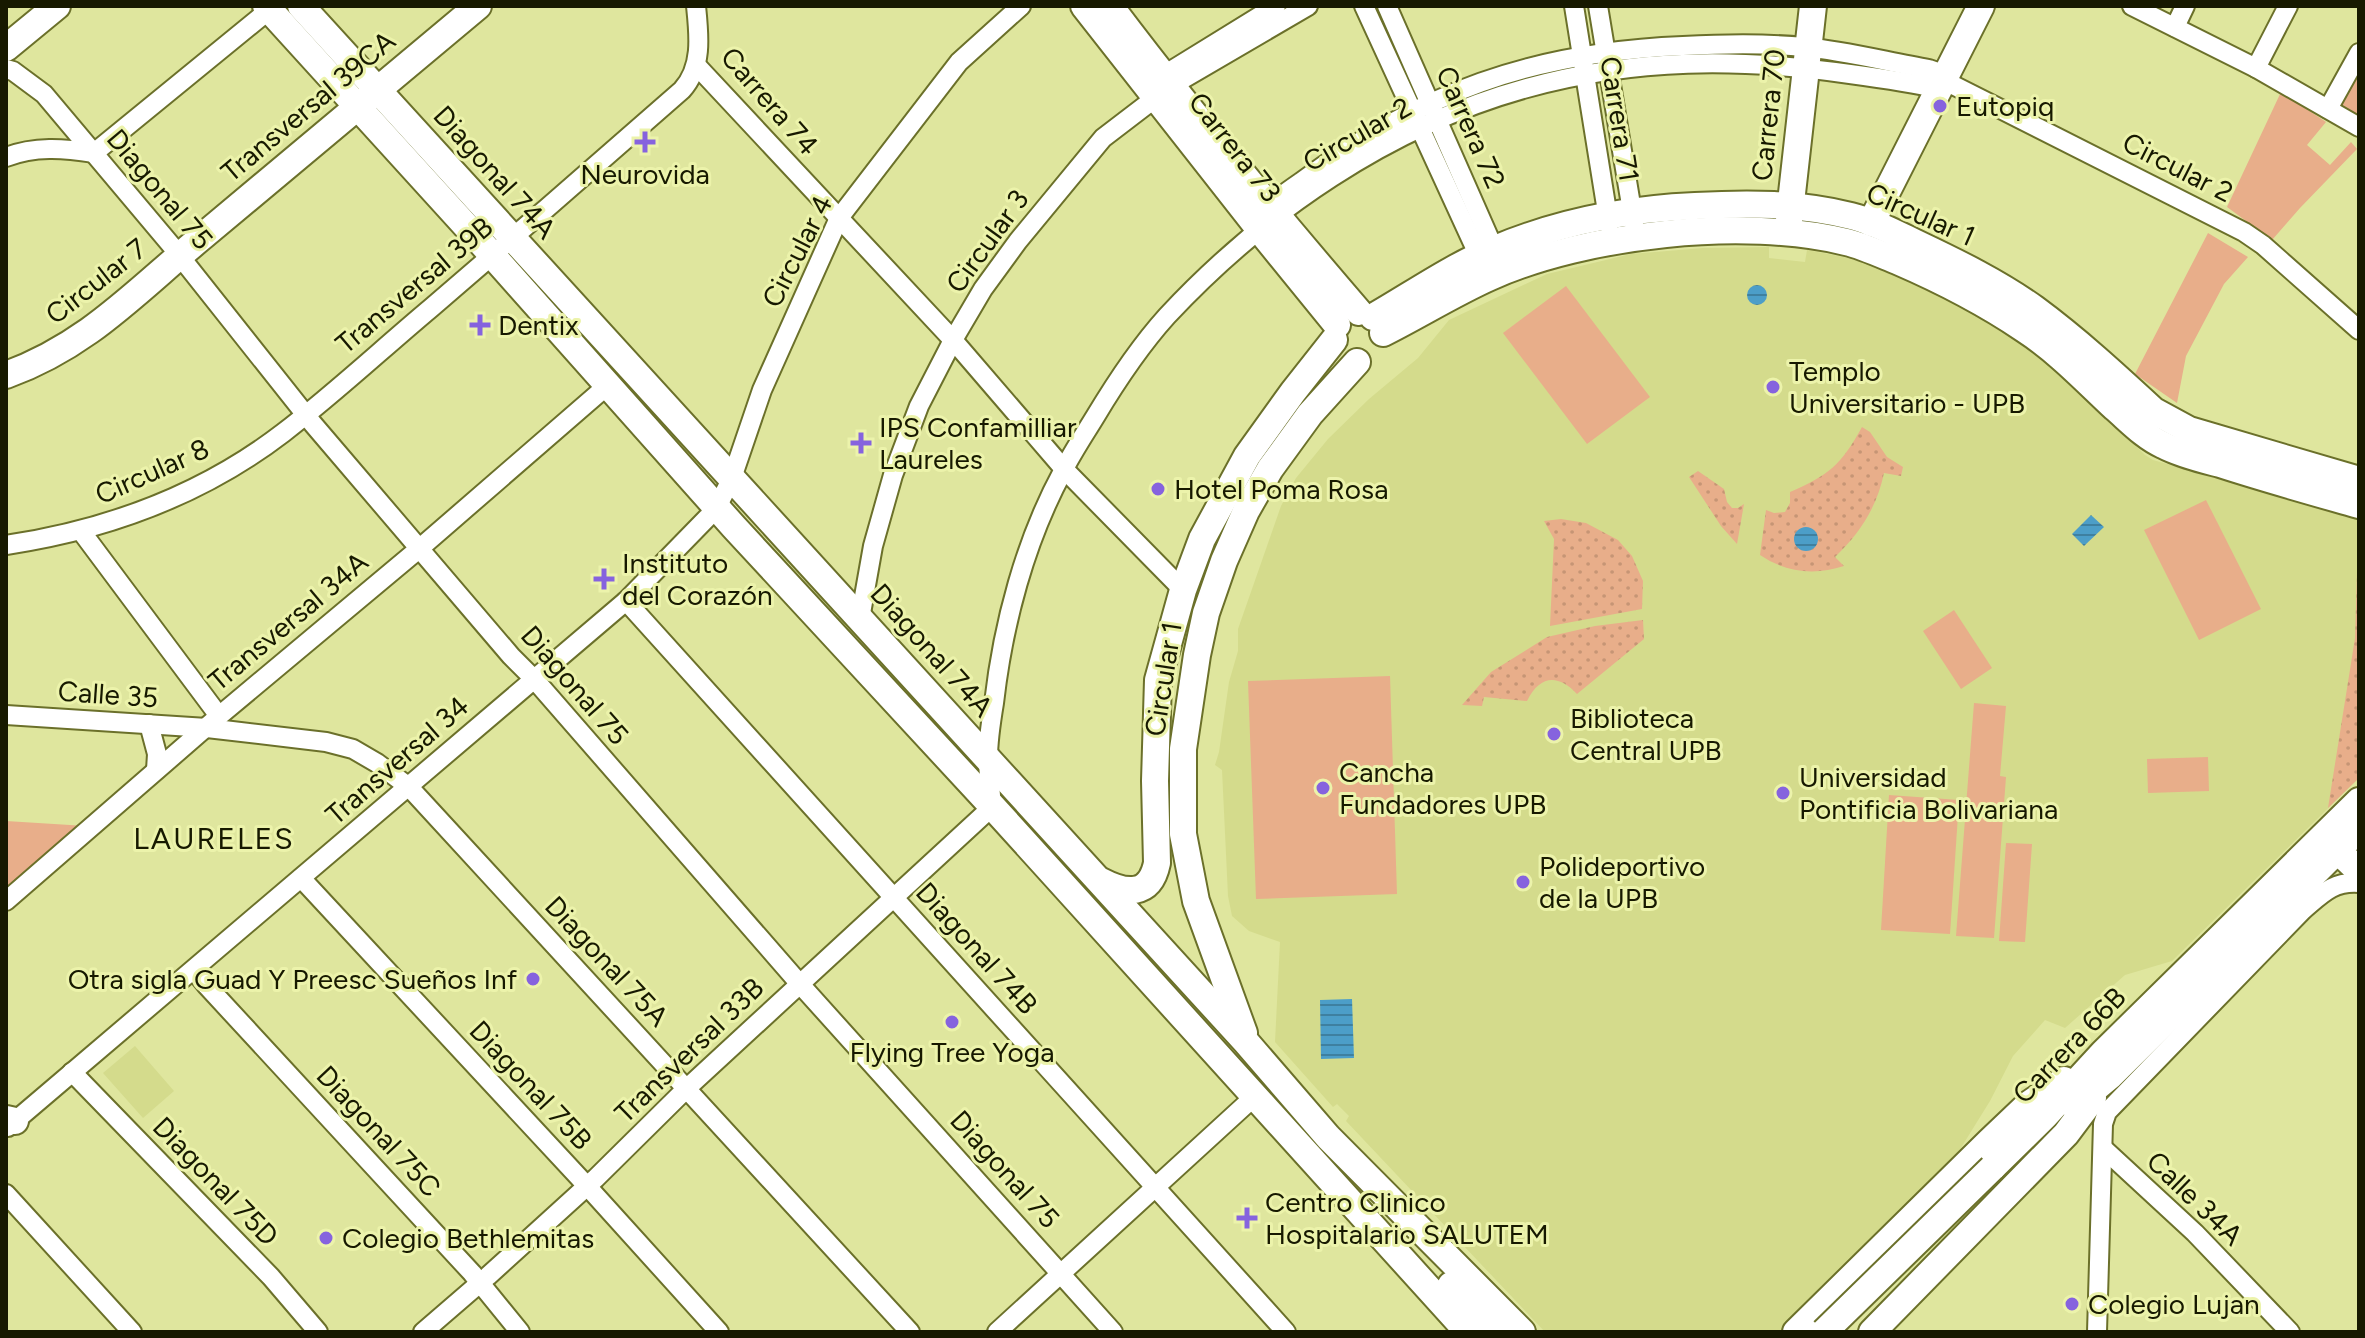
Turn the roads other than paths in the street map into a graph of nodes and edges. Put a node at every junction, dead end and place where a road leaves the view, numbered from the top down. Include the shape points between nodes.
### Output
1 (57, 6) edge
2 (301, 6) edge
3 (478, 6) edge
4 (696, 6) edge
5 (1021, 6) edge
6 (1084, 6) edge
7 (1110, 6) edge
8 (1276, 6) edge
9 (1308, 6) edge
10 (1364, 6) edge
11 (1387, 6) edge
12 (1574, 6) edge
13 (1598, 6) edge
14 (1813, 6) edge
15 (1960, 6) edge
16 (1981, 6) edge
17 (2132, 6) edge
18 (2185, 6) edge
19 (2288, 6) edge
20 (267, 8) edge
21 (2175, 27) junction
22 (6, 48) edge
23 (1605, 51) junction
24 (2359, 53) edge
25 (1582, 55) junction
26 (1806, 57) junction
27 (697, 66) junction
28 (2256, 68) junction
29 (6, 69) edge
30 (1609, 70) junction
31 (1585, 75) junction
32 (1937, 81) junction
33 (1159, 86) junction
34 (368, 98) junction
35 (1429, 102) junction
36 (2328, 109) junction
37 (1423, 119) junction
38 (2359, 127) edge
39 (94, 153) junction
40 (6, 157) edge
41 (1620, 213) junction
42 (839, 218) junction
43 (1264, 218) junction
44 (1789, 219) junction
45 (1863, 220) junction
46 (512, 238) junction
47 (1624, 240) junction
48 (179, 255) junction
49 (492, 255) junction
50 (1491, 263) junction
51 (1357, 325) junction
52 (2359, 330) edge
53 (953, 340) junction
54 (1357, 362) junction
55 (6, 375) edge
56 (608, 385) junction
57 (305, 415) junction
58 (1064, 469) junction
59 (732, 478) junction
60 (2359, 480) edge
61 (2359, 505) edge
62 (717, 507) junction
63 (81, 531) junction
64 (6, 545) edge
65 (420, 548) junction
66 (1183, 590) junction
67 (626, 601) junction
68 (1206, 613) junction
69 (860, 619) junction
70 (535, 680) junction
71 (6, 715) edge
72 (213, 722) junction
73 (149, 724) junction
74 (988, 759) junction
75 (156, 770) junction
76 (1155, 781) junction
77 (1182, 784) junction
78 (409, 787) junction
79 (2359, 801) edge
80 (992, 807) junction
81 (2359, 829) edge
82 (2337, 850) junction
83 (2359, 871) edge
84 (301, 878) junction
85 (1095, 878) junction
86 (2309, 878) junction
87 (2359, 883) edge
88 (894, 897) junction
89 (6, 901) edge
90 (2303, 910) junction
91 (194, 970) junction
92 (799, 983) junction
93 (1246, 1042) junction
94 (2106, 1064) junction
95 (72, 1072) junction
96 (686, 1089) junction
97 (1255, 1096) junction
98 (2107, 1112) junction
99 (9, 1123) edge
100 (2066, 1134) junction
101 (1328, 1137) junction
102 (2104, 1149) junction
103 (1996, 1171) junction
104 (587, 1186) junction
105 (1155, 1187) junction
106 (6, 1194) edge
107 (1062, 1273) junction
108 (480, 1283) junction
109 (1839, 1289) junction
110 (2270, 1323) edge
111 (132, 1332) edge
112 (318, 1332) edge
113 (423, 1332) edge
114 (520, 1332) edge
115 (719, 1332) edge
116 (910, 1332) edge
117 (997, 1332) edge
118 (1113, 1332) edge
119 (1286, 1332) edge
120 (1468, 1332) edge
121 (1495, 1332) edge
122 (1522, 1332) edge
123 (1796, 1332) edge
124 (1824, 1332) edge
125 (1864, 1332) edge
126 (2097, 1332) edge
127 (2290, 1332) edge

1 - 22 main road
2 - 34 main road, Diagonal 74A
3 - 34 main road, Transversal 39CA
4 - 27 street, Carrera 74
5 - 42 street, Circular 4 via 959,62
6 - 33 main road, Carrera 73
7 - 33 main road, Carrera 73
8 - 33 street, Circular 3
9 - 33 street, Circular 3
10 - 37 street, Carrera 72
11 - 35 street, Carrera 72
12 - 25 street, Carrera 71
13 - 23 street, Carrera 71
14 - 26 main road, Carrera 70
15 - 32 main road
16 - 32 main road
17 - 21 street
18 - 21 street
19 - 28 street
20 - 34 main road, Diagonal 74A
20 - 39 street
21 - 28 street
23 - 25 street, Circular 2
23 - 26 street, Circular 2 via 1704,45
23 - 30 street, Carrera 71
24 - 36 street
25 - 31 street, Carrera 71
25 - 35 street, Circular 2 via 1496,76
26 - 30 street, Circular 2
26 - 32 street, Circular 2
26 - 44 main road, Carrera 70
27 - 42 street, Carrera 74
27 - 46 street, Transversal 39B via 682,90
28 - 36 street
29 - 39 street, Diagonal 75 via 44,94
30 - 31 street, Circular 2
30 - 41 street, Carrera 71
31 - 37 street, Circular 2
31 - 41 street, Carrera 71
32 - 45 main road
32 - 52 street, Circular 2 via 2244,232
33 - 43 main road, Carrera 73
33 - 53 street, Circular 3 via 1103,138 1018,241
34 - 46 main road, Diagonal 74A
34 - 48 main road, Transversal 39CA
34 - 49 main road, Diagonal 74A
35 - 37 street, Carrera 72
36 - 38 street
37 - 43 street, Circular 2
37 - 50 street, Carrera 72
39 - 40 street via 52,148
39 - 48 street, Diagonal 75
41 - 44 main road, Circular 1 via 1731,204
41 - 47 street, Carrera 71
41 - 50 main road, Circular 1 via 1556,227
42 - 53 street, Carrera 74
42 - 59 street, Circular 4 via 762,390
43 - 51 main road, Carrera 73
43 - 58 street, Circular 2 via 1134,356
44 - 45 main road, Circular 1
44 - 47 main road, Circular 1 via 1732,231
44 - 61 main road, Circular 1 via 1932,276 1993,310 2055,351 2161,445
45 - 60 main road, Circular 1 via 1942,255 2033,307 2168,420
46 - 49 street, Transversal 39B
46 - 59 main road, Diagonal 74A
47 - 50 main road, Circular 1
48 - 55 main road, Circular 7 via 89,333
48 - 57 street, Diagonal 75
49 - 56 main road, Diagonal 74A
49 - 57 street, Transversal 39B
50 - 51 main road, Circular 1
51 - 54 main road, Carrera 73 via 1342,355
51 - 54 main road, Circular 1 via 1384,340 1371,358
51 - 66 main road, Circular 1 via 1293,392 1247,456 1202,539
53 - 58 street, Carrera 74
53 - 69 street, Circular 3 via 919,406 893,475
54 - 68 main road, Circular 1 via 1270,469 1246,511
56 - 62 main road, Diagonal 74A
56 - 65 street, Transversal 34A
57 - 63 street, Circular 8 via 253,454 188,491
57 - 65 street, Diagonal 75
58 - 66 street, Carrera 74
58 - 74 street, Circular 2 via 1041,520 1007,627
59 - 62 street, Transversal 34
59 - 69 main road, Diagonal 74A
62 - 67 street, Transversal 34
62 - 80 main road, Diagonal 74A
63 - 64 street, Circular 8
63 - 72 street
65 - 70 street, Diagonal 75
65 - 72 street, Transversal 34A
66 - 68 main road
66 - 76 main road, Circular 1 via 1158,680
67 - 70 street, Transversal 34
67 - 88 street, Diagonal 74B
68 - 77 main road, Circular 1
69 - 74 main road, Diagonal 74A
70 - 78 street, Transversal 34
70 - 92 street, Diagonal 75
71 - 73 street, Calle 35
72 - 73 street, Calle 35
72 - 75 street, Transversal 34A
72 - 78 street, Diagonal 75A via 344,746
73 - 75 street
74 - 80 street, Circular 2
74 - 85 main road, Diagonal 74A
75 - 89 street, Transversal 34A
76 - 77 main road
76 - 85 main road, Circular 1 via 1155,873 1133,892
77 - 93 main road, Circular 1 via 1183,834 1196,901
78 - 84 street, Transversal 34
78 - 96 street, Diagonal 75A
79 - 94 main road, Carrera 66B
80 - 88 street, Transversal 33B
80 - 97 main road, Diagonal 74A
81 - 82 main road, Carrera 66B
82 - 83 main road
82 - 86 main road, Carrera 66B
84 - 91 street, Transversal 34
84 - 104 street, Diagonal 75B
85 - 93 main road, Diagonal 74A
86 - 90 main road
86 - 94 main road, Carrera 66B
87 - 90 street via 2337,884
88 - 92 street, Transversal 33B
88 - 105 street, Diagonal 74B
90 - 98 street
91 - 95 street, Transversal 34
91 - 108 street, Diagonal 75C
92 - 96 street, Transversal 33B
92 - 107 street, Diagonal 75
93 - 101 main road, Diagonal 74A
94 - 100 main road
94 - 103 main road, Carrera 66B via 2045,1116
94 - 109 main road via 2029,1104
95 - 99 street, Transversal 34
95 - 112 street, Diagonal 75D
96 - 104 street, Transversal 33B
96 - 116 street, Diagonal 75A
97 - 105 street
97 - 120 main road, Diagonal 74A
98 - 100 main road
98 - 102 street, Calle 34A
100 - 125 main road
101 - 121 main road via 1374,1202
101 - 122 main road, Diagonal 74A
102 - 110 street, Calle 34A via 2195,1233
102 - 126 street
103 - 124 main road, Carrera 66B, bridge
103 - 125 main road, Carrera 66B
104 - 108 street, Transversal 33B
104 - 115 street, Diagonal 75B
105 - 107 street
105 - 119 street, Diagonal 74B
106 - 111 street
107 - 117 street
107 - 118 street, Diagonal 75
108 - 113 street, Transversal 33B
108 - 114 street, Diagonal 75C
109 - 123 main road
109 - 125 main road via 1840,1314
110 - 127 street, Calle 34A

